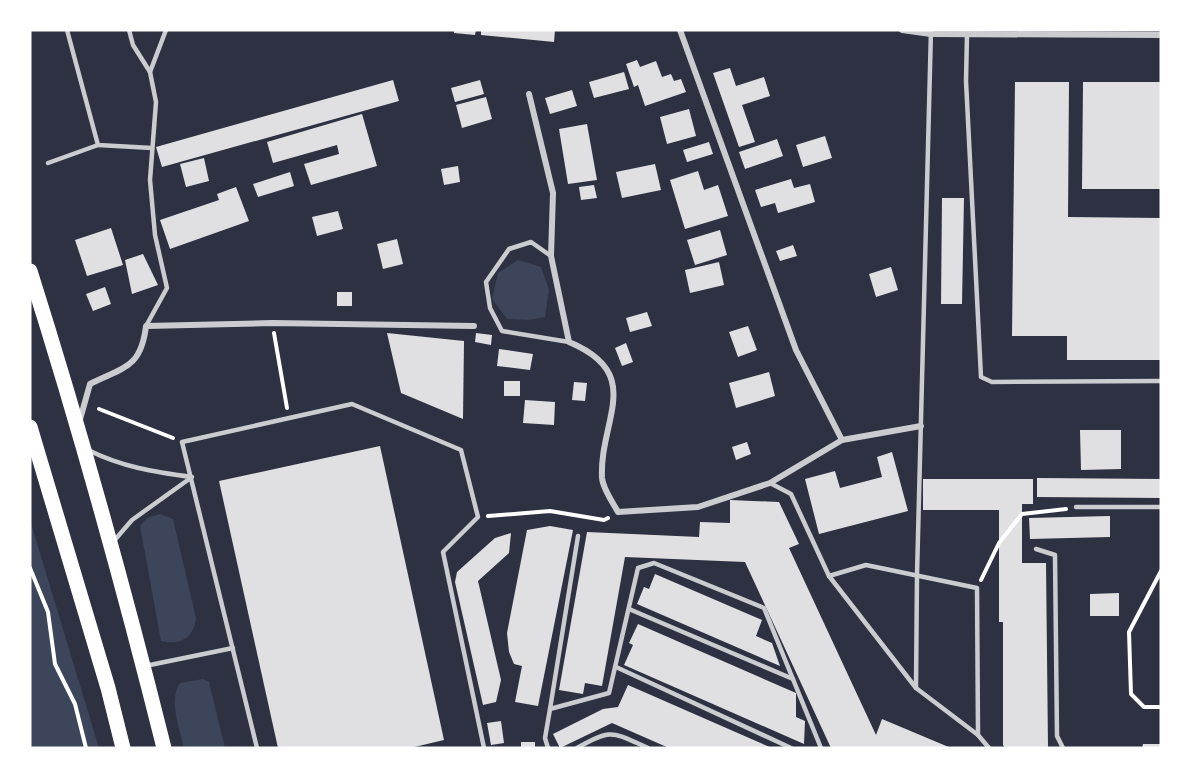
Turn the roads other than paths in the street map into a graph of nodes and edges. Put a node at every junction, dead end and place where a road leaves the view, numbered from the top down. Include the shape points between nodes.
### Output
1 (67, 30) edge
2 (129, 30) edge
3 (166, 30) edge
4 (680, 30) edge
5 (902, 30) edge
6 (929, 31) edge
7 (967, 34) junction
8 (1161, 35) edge
9 (150, 72) junction
10 (529, 94) dead end
11 (98, 145) junction
12 (152, 148) junction
13 (48, 163) dead end
14 (551, 256) junction
15 (30, 271) edge
16 (146, 326) junction
17 (474, 326) dead end
18 (569, 342) junction
19 (1161, 381) edge
20 (78, 426) junction
21 (921, 426) junction
22 (30, 427) edge
23 (842, 440) junction
24 (85, 448) junction
25 (192, 477) junction
26 (770, 483) junction
27 (1076, 507) road end
28 (1161, 507) edge
29 (578, 536) dead end
30 (110, 546) junction
31 (1036, 549) dead end
32 (917, 574) junction
33 (829, 576) junction
34 (629, 609) junction
35 (233, 648) junction
36 (145, 666) junction
37 (616, 667) junction
38 (793, 679) junction
39 (916, 688) junction
40 (550, 709) junction
41 (978, 735) junction
42 (123, 748) edge
43 (164, 748) edge
44 (257, 748) edge
45 (484, 748) edge
46 (548, 748) edge
47 (577, 748) edge
48 (648, 748) edge
49 (790, 748) edge
50 (821, 748) edge
51 (989, 748) edge
52 (1063, 748) edge

1 - 11 lane
2 - 9 lane via 133,45
3 - 9 lane
4 - 23 street via 796,350
5 - 6 street
6 - 7 street
6 - 21 lane
7 - 8 street
7 - 19 lane via 981,377 992,382
9 - 12 lane via 156,102
10 - 14 street via 553,193
11 - 12 lane
11 - 13 lane
12 - 16 lane via 150,180 155,235 167,288
14 - 18 street
14 - 18 lane via 531,242 509,249 486,282 490,308 502,331
15 - 20 main road
16 - 17 street
16 - 20 street via 144,346 136,361 90,384
18 - 26 street via 592,352 607,369 615,387 602,480 618,512 698,507
20 - 24 main road
21 - 23 street
21 - 32 lane
22 - 42 main road
23 - 26 street
24 - 25 lane via 115,463
24 - 30 main road
25 - 30 lane via 132,520
25 - 35 lane
25 - 45 lane via 182,442 352,404 461,450 478,517 443,552
26 - 33 lane via 791,494
27 - 28 lane
29 - 40 lane
30 - 36 main road
31 - 52 lane via 1055,555 1056,736
32 - 33 lane via 866,565
32 - 39 lane
32 - 41 lane via 977,588
33 - 39 lane
34 - 37 lane
34 - 38 lane
34 - 38 lane via 638,567 654,564 764,608
35 - 36 lane
35 - 44 lane
36 - 43 main road
37 - 40 lane via 609,693
37 - 49 lane
38 - 50 lane
39 - 41 lane
40 - 46 lane via 545,738
41 - 51 lane
47 - 48 lane via 600,735 614,733

